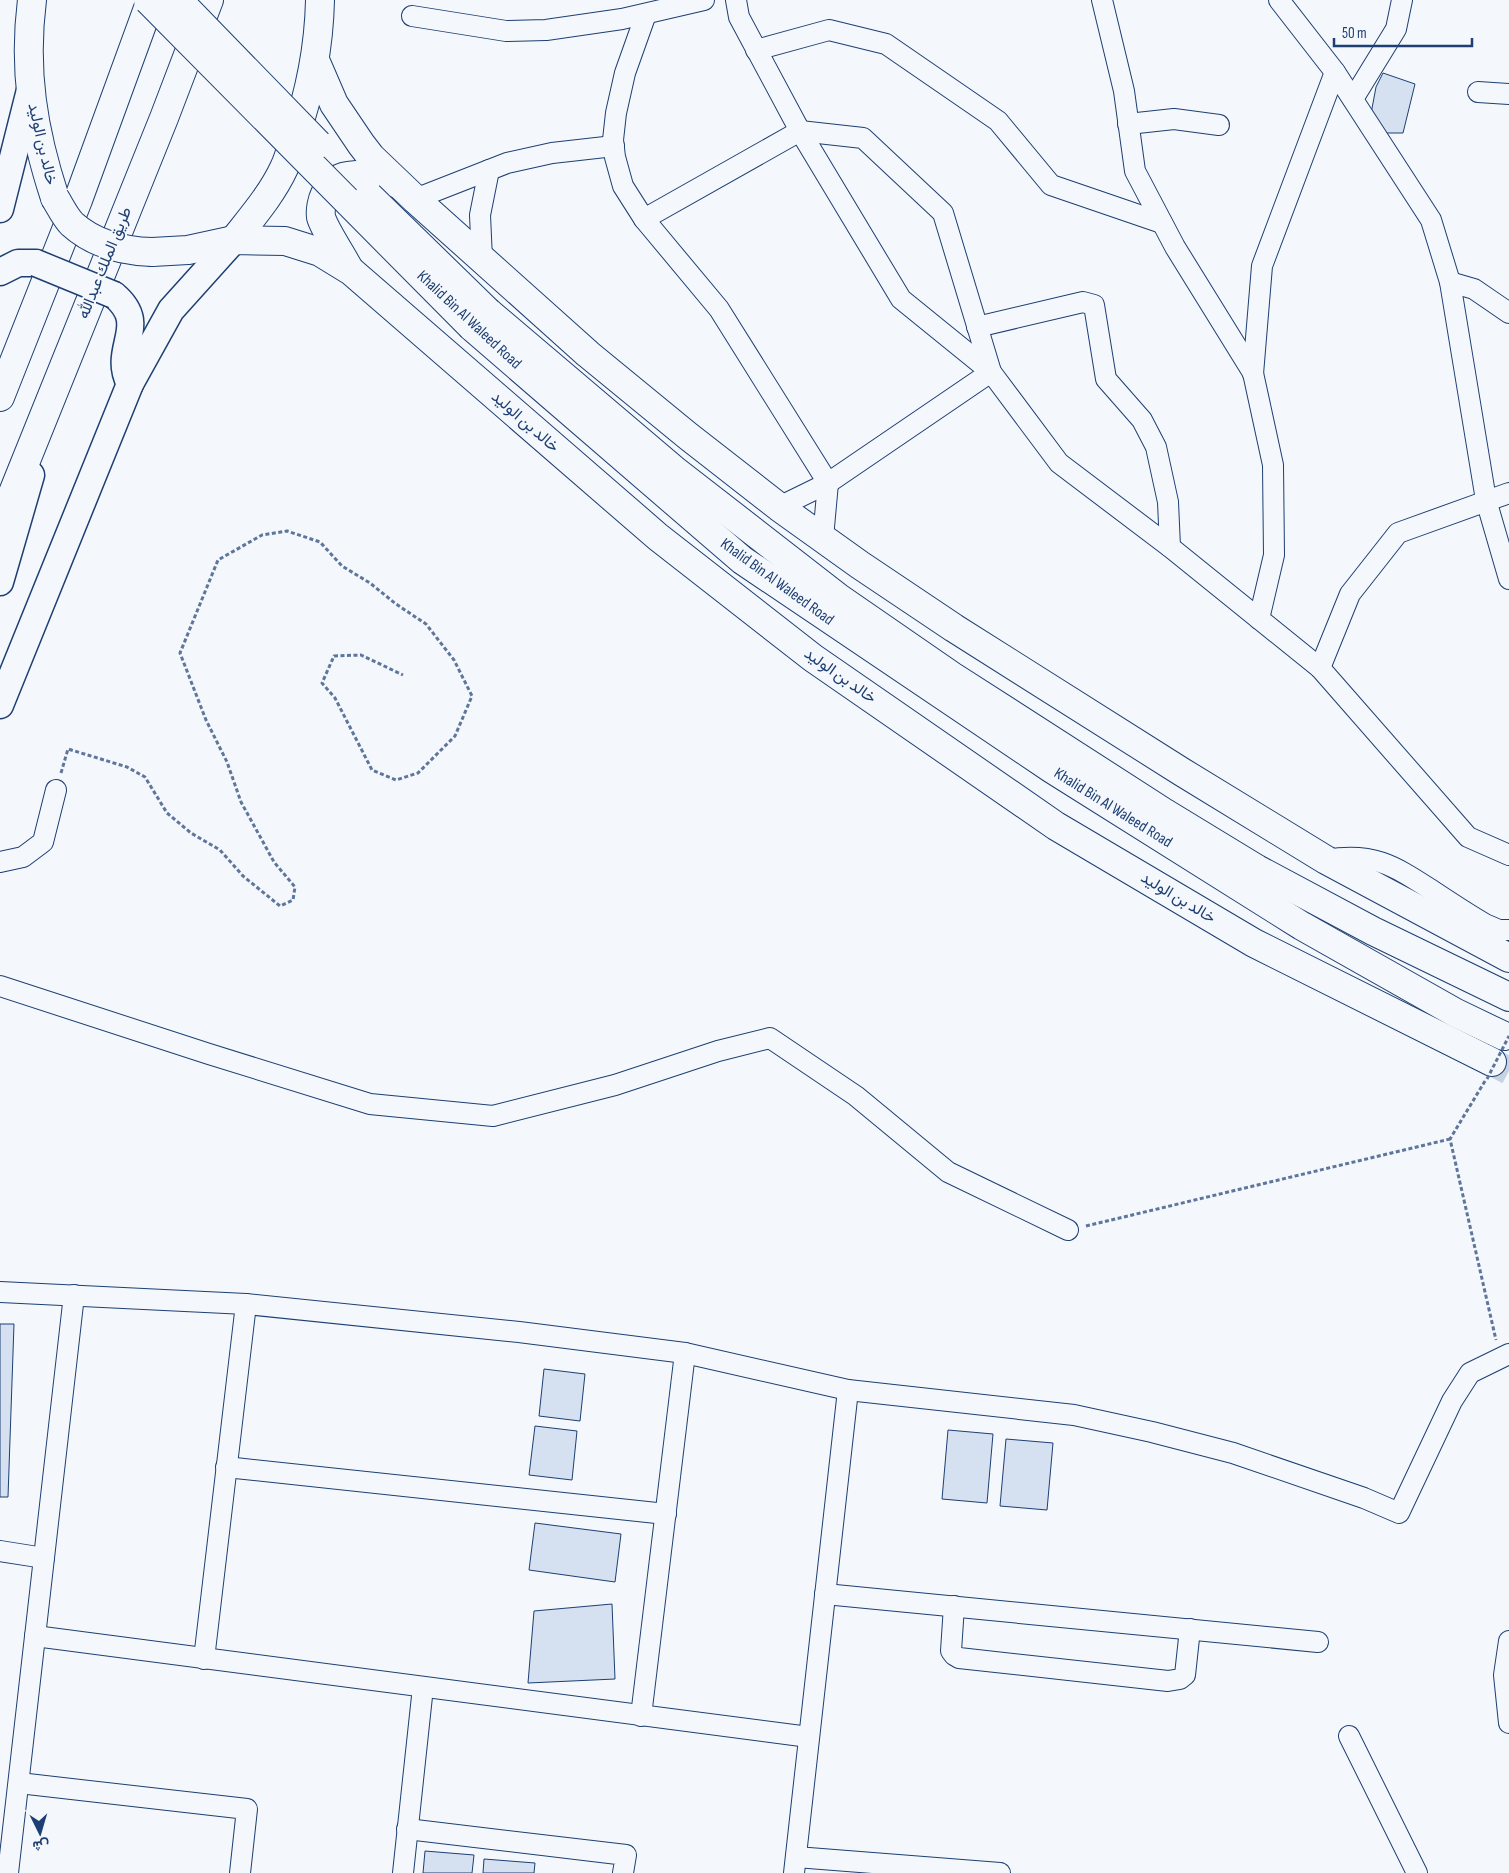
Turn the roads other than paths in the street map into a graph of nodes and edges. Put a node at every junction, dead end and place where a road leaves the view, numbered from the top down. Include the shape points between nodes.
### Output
1 (150, 0) edge
2 (178, 0) edge
3 (209, 0) edge
4 (320, 0) edge
5 (704, 0) edge
6 (736, 0) edge
7 (1102, 0) edge
8 (1279, 0) edge
9 (1402, 0) edge
10 (30, 3) edge
11 (646, 14) junction
12 (412, 16) dead end
13 (756, 50) junction
14 (315, 60) junction
15 (1335, 72) junction
16 (30, 90) junction
17 (1478, 92) dead end
18 (1509, 94) edge
19 (1353, 99) junction
20 (1128, 124) junction
21 (1219, 125) dead end
22 (800, 131) junction
23 (614, 146) junction
24 (490, 170) junction
25 (407, 191) junction
26 (0, 210) edge
27 (644, 219) junction
28 (1162, 223) junction
29 (234, 240) junction
30 (482, 259) junction
31 (351, 271) junction
32 (0, 272) edge
33 (1450, 282) junction
34 (1509, 313) edge
35 (480, 319) junction
36 (977, 327) junction
37 (991, 372) junction
38 (61, 373) junction
39 (1253, 374) junction
40 (130, 384) junction
41 (0, 397) edge
42 (828, 483) junction
43 (1509, 493) edge
44 (1486, 500) junction
45 (779, 507) junction
46 (0, 525) edge
47 (823, 538) junction
48 (1170, 547) junction
49 (1509, 579) edge
50 (0, 582) edge
51 (1259, 619) junction
52 (1320, 668) junction
53 (0, 706) edge
54 (56, 790) road end
55 (1509, 855) edge
56 (1326, 860) junction
57 (0, 862) edge
58 (1509, 930) edge
59 (1509, 958) edge
60 (0, 986) edge
61 (1509, 997) edge
62 (1507, 1036) tunnel mouth
63 (1489, 1070) tunnel mouth
64 (1068, 1230) road end
65 (0, 1292) edge
66 (74, 1295) junction
67 (246, 1304) junction
68 (685, 1353) junction
69 (1504, 1356) edge
70 (848, 1390) junction
71 (226, 1467) junction
72 (666, 1514) junction
73 (0, 1551) edge
74 (44, 1558) junction
75 (825, 1594) junction
76 (954, 1606) junction
77 (1190, 1629) junction
78 (35, 1636) junction
79 (1509, 1641) edge
80 (1318, 1642) dead end
81 (204, 1659) junction
82 (423, 1687) junction
83 (642, 1716) junction
84 (1509, 1723) edge
85 (1349, 1736) dead end
86 (809, 1737) junction
87 (19, 1783) junction
88 (408, 1829) junction
89 (795, 1865) edge
90 (8, 1873) edge
91 (240, 1873) edge
92 (403, 1873) edge
93 (624, 1873) edge
94 (1000, 1873) edge
95 (1417, 1873) edge

1 - 35 highway, Khalid Bin Al Waleed Road, bridge
1 - 41 highway via 78,200
2 - 35 highway, Khalid Bin Al Waleed Road, bridge via 359,186
3 - 38 highway, طريق الملك عبدالله
4 - 14 highway
5 - 11 street
6 - 13 street via 740,17
7 - 20 street via 1124,91
8 - 15 street
9 - 19 street via 1396,29
10 - 16 highway, خالد بن الوليد
11 - 12 street via 546,30 506,32
11 - 23 street via 624,73
13 - 22 street
13 - 28 street via 829,30 886,44 998,121 1051,185
14 - 25 highway via 334,104 371,157
14 - 29 highway via 303,112 284,167 265,202
15 - 19 street
15 - 39 street via 1262,266
16 - 26 main road
16 - 29 highway, خالد بن الوليد, bridge via 35,127 55,198 71,223 95,240 122,250 188,250
17 - 18 street
19 - 33 street via 1431,220
20 - 21 street via 1174,119
20 - 28 street via 1135,170
22 - 27 street
22 - 36 street via 863,138 943,213
22 - 37 street via 901,299
23 - 24 street via 552,153
23 - 27 street via 623,186
24 - 25 street
24 - 30 street via 480,215
25 - 30 highway
25 - 31 highway via 364,174 342,176 328,188 322,200 321,217
27 - 42 street via 719,310
28 - 39 street
29 - 31 highway, خالد بن الوليد via 285,241 320,252
29 - 40 main road via 172,310
30 - 45 highway via 588,354
31 - 63 highway, خالد بن الوليد via 666,543 814,658 1056,826 1254,943
32 - 40 main road, bridge via 18,263 36,263 114,295 125,307 130,324 123,361
33 - 34 street via 1474,289
33 - 44 street
35 - 61 highway, Khalid Bin Al Waleed Road via 839,598 952,676 1257,869 1373,931
35 - 62 highway, Khalid Bin Al Waleed Road via 742,560 1052,769 1302,926 1456,1013
36 - 37 street
36 - 48 street via 1083,302 1094,305 1106,379 1142,420 1156,447 1168,502
37 - 42 street
37 - 48 street via 1059,463
38 - 46 highway, طريق الملك عبدالله
38 - 50 main road
39 - 51 street via 1273,465 1274,555
40 - 53 main road
42 - 45 street
42 - 47 street
43 - 44 street
44 - 49 street
44 - 52 street via 1398,533 1350,594
45 - 47 highway
47 - 56 highway via 954,628
48 - 51 street
51 - 52 street
52 - 55 street via 1468,838
54 - 57 street via 43,842 23,857
56 - 58 street via 1366,858 1391,865 1485,924
56 - 59 highway
60 - 64 street via 370,1104 493,1116 614,1086 718,1051 770,1038 856,1096 948,1172
65 - 66 street
66 - 67 street
66 - 74 street
67 - 68 street
67 - 71 street
68 - 70 street
68 - 72 street
69 - 70 street via 1470,1373 1452,1401 1399,1514 1364,1498 1233,1453 1144,1430 1074,1415
70 - 75 street
71 - 72 street
71 - 81 street
72 - 83 street
73 - 74 street
74 - 78 street
75 - 76 street
75 - 86 street
76 - 77 street
76 - 77 street via 951,1651 959,1658 1168,1681 1185,1675
77 - 80 street
78 - 81 street
78 - 87 street
79 - 84 street via 1504,1675
81 - 82 street
82 - 83 street
82 - 88 street
83 - 86 street
85 - 95 street
86 - 89 street
87 - 90 street
87 - 91 street via 247,1809
88 - 92 street
88 - 93 street via 626,1855
89 - 94 street

